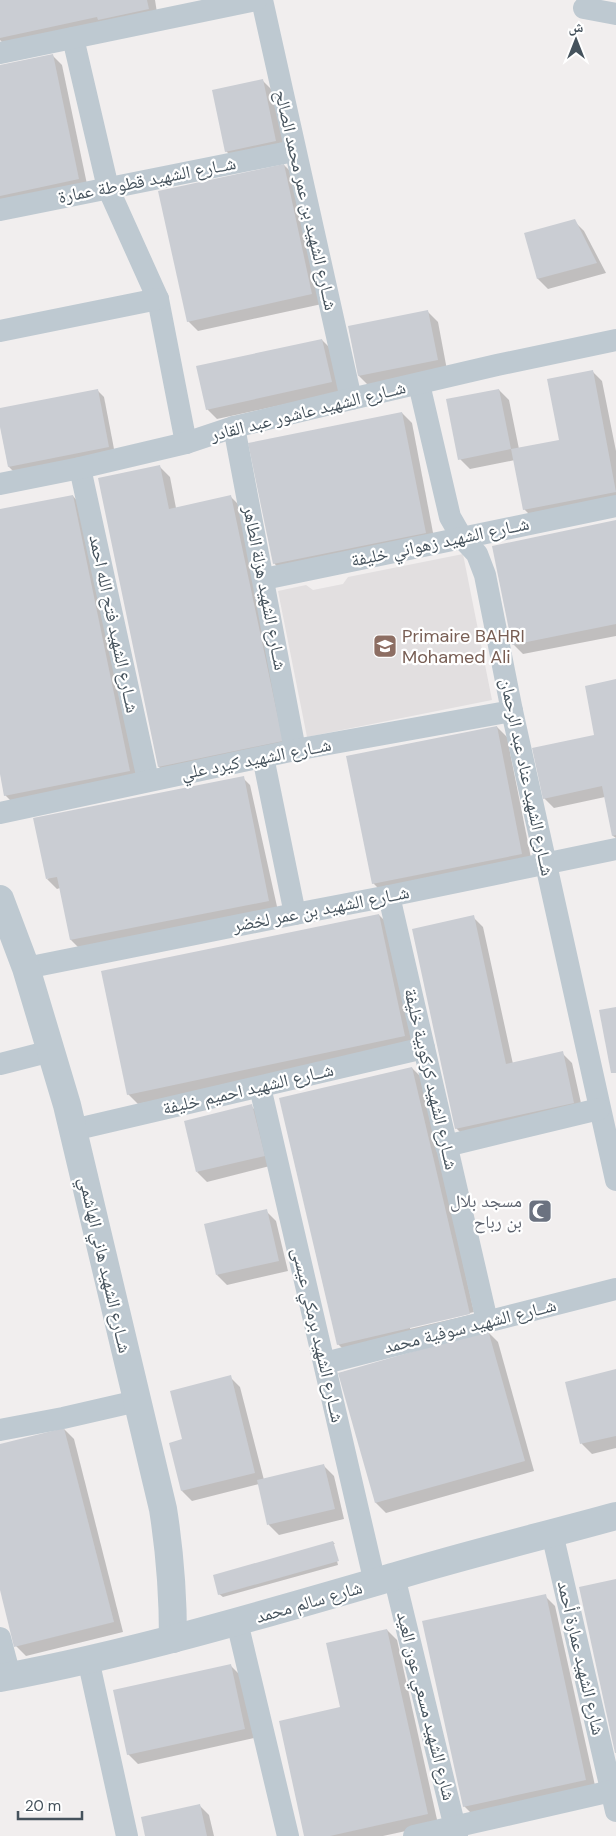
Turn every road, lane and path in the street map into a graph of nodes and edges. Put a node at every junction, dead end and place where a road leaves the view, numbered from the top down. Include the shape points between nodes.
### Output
1 (256, 0) edge
2 (262, 0) edge
3 (584, 8) dead end
4 (616, 14) edge
5 (73, 38) junction
6 (0, 53) edge
7 (294, 151) junction
8 (108, 188) junction
9 (0, 210) edge
10 (158, 299) junction
11 (0, 331) edge
12 (616, 340) edge
13 (419, 384) junction
14 (351, 399) junction
15 (234, 427) junction
16 (186, 443) junction
17 (80, 468) junction
18 (0, 484) edge
19 (616, 506) edge
20 (462, 538) junction
21 (264, 579) junction
22 (512, 711) junction
23 (295, 750) junction
24 (263, 757) junction
25 (148, 780) junction
26 (0, 813) edge
27 (616, 848) edge
28 (546, 862) junction
29 (389, 896) junction
30 (0, 899) edge
31 (295, 914) junction
32 (26, 968) junction
33 (424, 1048) junction
34 (51, 1051) junction
35 (0, 1064) edge
36 (260, 1087) junction
37 (599, 1109) junction
38 (73, 1130) junction
39 (446, 1146) junction
40 (616, 1180) edge
41 (616, 1289) edge
42 (487, 1321) junction
43 (325, 1363) junction
44 (137, 1401) junction
45 (0, 1430) edge
46 (616, 1516) edge
47 (552, 1533) junction
48 (385, 1580) junction
49 (237, 1622) junction
50 (0, 1638) edge
51 (173, 1639) junction
52 (88, 1659) junction
53 (5, 1677) edge
54 (615, 1797) edge
55 (456, 1832) edge
56 (127, 1836) edge
57 (288, 1836) edge
58 (414, 1836) edge

1 - 5 street
2 - 7 street, شــارع الشهيد بن عمر محمد الصالح
3 - 4 street
5 - 6 street
5 - 8 street
7 - 8 street, شــارع الشهيد قطوطة عمارة
7 - 14 street, شــارع الشهيد بن عمر محمد الصالح
8 - 9 street, شــارع الشهيد قطوطة عمارة
8 - 10 street
10 - 11 street
10 - 16 street
12 - 13 street, شــارع الشهيد عاشور عبد القادر
13 - 14 street, شــارع الشهيد عاشور عبد القادر
13 - 20 street, شــارع الشهيد عناد عبد الرحمان via 450,517
14 - 15 street, شــارع الشهيد عاشور عبد القادر
15 - 16 street, شــارع الشهيد عاشور عبد القادر
15 - 21 street, شــارع الشهيد هزلة الطاهر
16 - 17 street, شــارع الشهيد عاشور عبد القادر
17 - 18 street, شــارع الشهيد عاشور عبد القادر
17 - 25 street, شــارع الشهيد فتح الله احمد
19 - 20 street, شــارع الشهيد زهواني خليفة
20 - 21 street, شــارع الشهيد زهواني خليفة
20 - 22 street, شــارع الشهيد عناد عبد الرحمان via 476,554 484,575
21 - 23 street, شــارع الشهيد هزلة الطاهر
22 - 23 street, شــارع الشهيد كيرد علي
22 - 28 street, شــارع الشهيد عناد عبد الرحمان
23 - 24 street, شــارع الشهيد كيرد علي
24 - 25 street, شــارع الشهيد كيرد علي
24 - 31 street
25 - 26 street, شــارع الشهيد كيرد علي
27 - 28 street, شــارع الشهيد بن عمر لخضر
28 - 29 street, شــارع الشهيد بن عمر لخضر
28 - 37 street, شــارع الشهيد عناد عبد الرحمان
29 - 31 street, شــارع الشهيد بن عمر لخضر
29 - 33 street, شــارع الشهيد كركوبية خليفة
30 - 32 street, شــارع الشهيد هاني الهاشمي
31 - 32 street, شــارع الشهيد بن عمر لخضر
32 - 34 street, شــارع الشهيد هاني الهاشمي
33 - 36 street, شــارع الشهيد احميم خليفة
33 - 39 street, شــارع الشهيد كركوبية خليفة
34 - 35 street
34 - 38 street, شــارع الشهيد هاني الهاشمي
36 - 38 street, شــارع الشهيد احميم خليفة
36 - 43 street, شــارع الشهيد برمكي عيسى
37 - 39 street
37 - 40 street, شــارع الشهيد عناد عبد الرحمان
38 - 44 street, شــارع الشهيد هاني الهاشمي
39 - 42 street, شــارع الشهيد كركوبية خليفة
41 - 42 street, شــارع الشهيد سوفية محمد
42 - 43 street, شــارع الشهيد سوفية محمد
43 - 48 street, شــارع الشهيد برمكي عيسى
44 - 45 street
44 - 51 street, شــارع الشهيد هاني الهاشمي via 170,1551
46 - 47 street, شارع سالم محمد
47 - 48 street, شارع سالم محمد
47 - 54 street, شارع الشهيد عمارة أحمد
48 - 49 street, شارع سالم محمد
48 - 55 street, شارع الشهيد مسعي عون العيد
49 - 51 street, شارع سالم محمد
49 - 57 street
50 - 53 street
51 - 52 street, شارع سالم محمد
52 - 53 street, شارع سالم محمد
52 - 56 street
54 - 55 street
55 - 58 street

